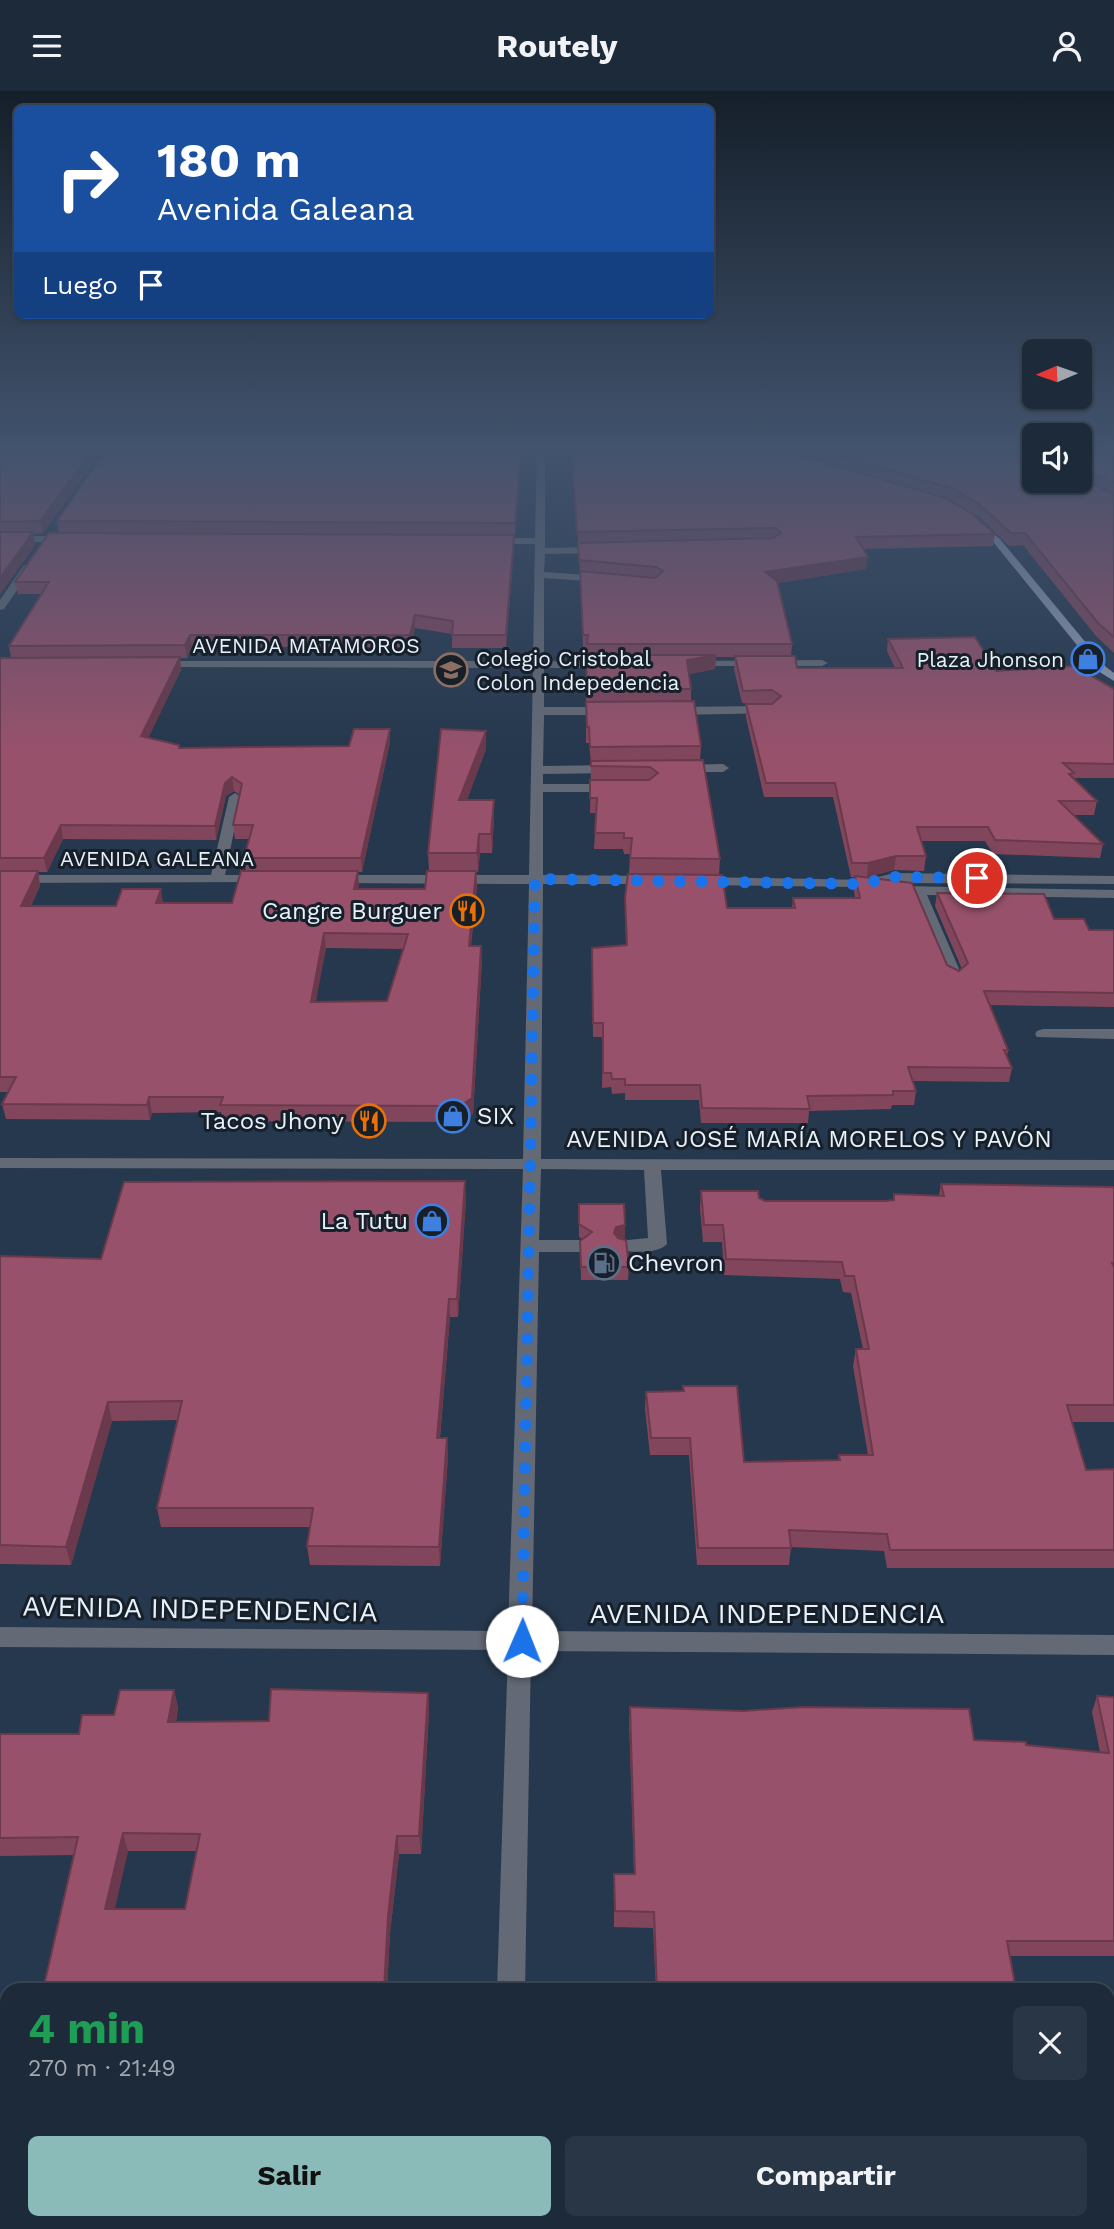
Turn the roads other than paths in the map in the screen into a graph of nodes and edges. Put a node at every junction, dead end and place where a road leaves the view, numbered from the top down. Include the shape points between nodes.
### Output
1 (541, 550) edge
2 (604, 550) edge
3 (608, 550) edge
4 (1004, 550) edge
5 (32, 561) edge
6 (540, 576) junction
7 (611, 581) edge
8 (0, 607) edge
9 (821, 663) dead end
10 (138, 664) edge
11 (674, 664) edge
12 (540, 665) junction
13 (620, 665) edge
14 (1114, 678) edge
15 (771, 710) edge
16 (538, 711) junction
17 (621, 711) edge
18 (662, 711) edge
19 (723, 768) dead end
20 (630, 769) edge
21 (670, 769) edge
22 (537, 779) junction
23 (623, 788) edge
24 (235, 797) dead end
25 (0, 879) edge
26 (217, 879) junction
27 (272, 879) edge
28 (314, 879) edge
29 (535, 879) junction
30 (1114, 880) edge
31 (859, 884) junction
32 (918, 891) junction
33 (1114, 894) edge
34 (955, 978) edge
35 (1043, 1034) dead end
36 (1114, 1034) edge
37 (0, 1163) edge
38 (532, 1163) junction
39 (652, 1164) junction
40 (1114, 1165) edge
41 (625, 1245) edge
42 (530, 1246) junction
43 (580, 1246) edge
44 (0, 1637) edge
45 (522, 1641) junction
46 (1114, 1646) edge
47 (511, 1983) edge

1 - 6 street
2 - 3 street
4 - 14 main road
5 - 8 street
6 - 7 street
6 - 12 street
9 - 11 street
10 - 12 street, AVENIDA MATAMOROS
12 - 13 street, AVENIDA MATAMOROS
12 - 16 street
15 - 18 street
16 - 17 street
16 - 22 street
19 - 21 street
20 - 22 street
22 - 23 street
22 - 29 street
24 - 26 street
25 - 26 street, AVENIDA GALEANA
26 - 27 street, AVENIDA GALEANA
28 - 29 street
29 - 31 street
29 - 38 street
30 - 31 street via 894,877
31 - 32 street
32 - 33 street
32 - 34 street
35 - 36 street
37 - 38 street, AVENIDA JOSÉ MARÍA MORELOS Y PAVÓN
38 - 39 street, AVENIDA JOSÉ MARÍA MORELOS Y PAVÓN
38 - 42 street
39 - 40 street, AVENIDA JOSÉ MARÍA MORELOS Y PAVÓN
39 - 41 street via 658,1244
42 - 43 street
42 - 45 street
44 - 45 street, AVENIDA INDEPENDENCIA
45 - 46 street, AVENIDA INDEPENDENCIA
45 - 47 street

